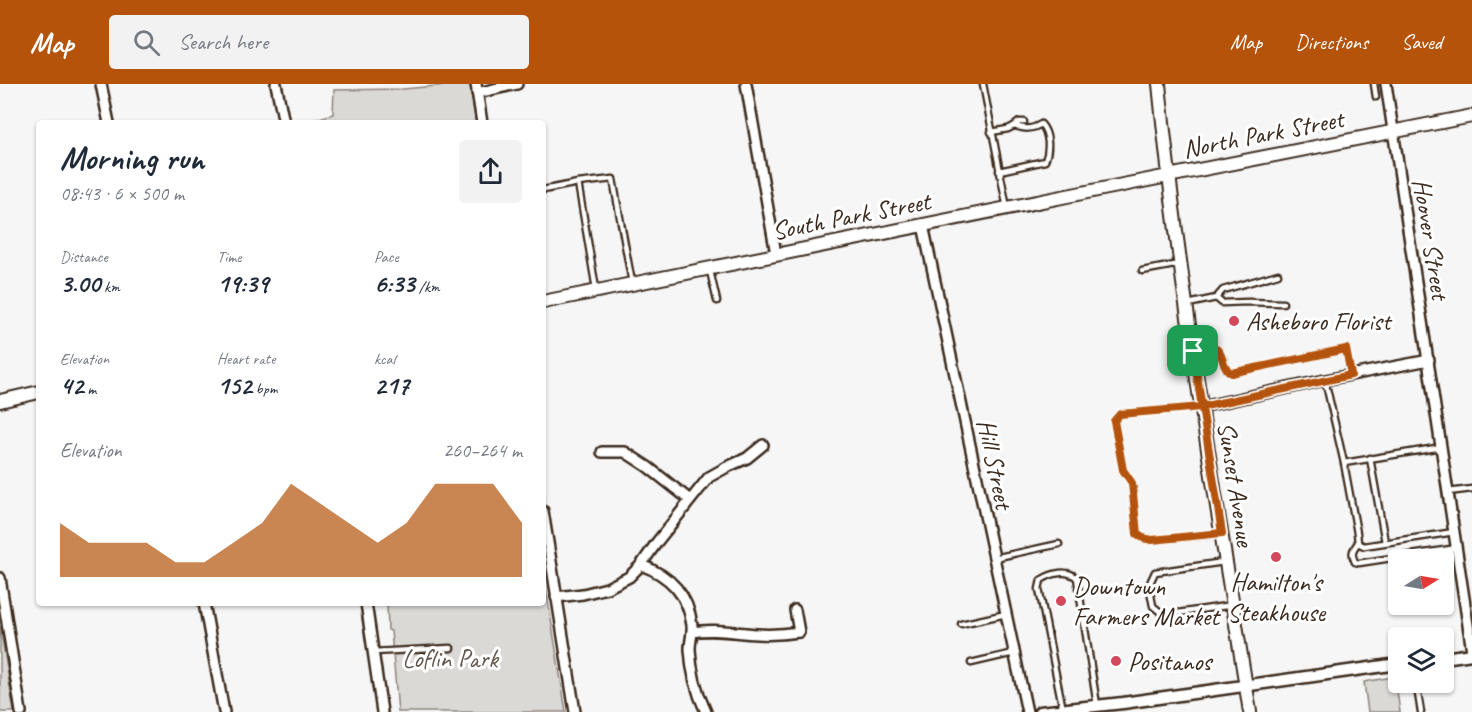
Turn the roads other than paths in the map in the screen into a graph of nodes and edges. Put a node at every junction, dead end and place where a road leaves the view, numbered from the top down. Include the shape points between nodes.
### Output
1 (101, 84) edge
2 (276, 84) edge
3 (517, 84) edge
4 (746, 84) edge
5 (983, 84) edge
6 (1159, 84) edge
7 (1374, 84) edge
8 (1386, 84) edge
9 (476, 88) edge
10 (1376, 97) dead end
11 (1472, 116) edge
12 (108, 120) edge
13 (283, 120) edge
14 (481, 120) edge
15 (1033, 120) dead end
16 (1024, 122) dead end
17 (1041, 124) junction
18 (1014, 126) junction
19 (1394, 131) junction
20 (991, 132) junction
21 (999, 171) junction
22 (1168, 176) junction
23 (578, 183) junction
24 (546, 189) edge
25 (1007, 208) junction
26 (923, 225) junction
27 (776, 254) junction
28 (1180, 264) junction
29 (710, 268) junction
30 (1142, 271) dead end
31 (1278, 274) dead end
32 (633, 284) junction
33 (597, 291) junction
34 (1216, 298) junction
35 (546, 301) edge
36 (717, 302) dead end
37 (1283, 303) dead end
38 (1186, 304) junction
39 (1193, 351) junction
40 (1429, 360) junction
41 (1351, 375) junction
42 (1325, 380) junction
43 (36, 393) edge
44 (0, 401) edge
45 (1201, 407) junction
46 (763, 445) dead end
47 (1442, 447) junction
48 (602, 452) dead end
49 (1370, 458) junction
50 (1344, 463) junction
51 (1472, 489) edge
52 (1448, 492) junction
53 (690, 500) junction
54 (546, 532) edge
55 (1454, 532) junction
56 (1222, 533) junction
57 (1385, 542) junction
58 (1358, 543) junction
59 (1059, 544) dead end
60 (1457, 548) junction
61 (994, 558) junction
62 (1226, 562) junction
63 (640, 565) junction
64 (0, 578) edge
65 (556, 597) junction
66 (1233, 605) junction
67 (205, 606) edge
68 (366, 606) edge
69 (795, 610) dead end
70 (1006, 614) junction
71 (961, 624) dead end
72 (692, 632) junction
73 (451, 648) dead end
74 (373, 652) junction
75 (1472, 652) edge
76 (1014, 653) junction
77 (1454, 656) edge
78 (971, 663) dead end
79 (1388, 665) edge
80 (1245, 686) junction
81 (1418, 693) edge
82 (1097, 706) junction
83 (1063, 710) junction
84 (1081, 710) edge
85 (21, 712) edge
86 (224, 712) edge
87 (381, 712) edge
88 (574, 712) edge
89 (706, 712) edge
90 (1027, 712) edge
91 (1040, 712) edge
92 (1250, 712) edge
93 (1421, 712) edge

1 - 12 street
2 - 13 street
3 - 9 street
4 - 27 street
5 - 20 lane
6 - 22 main road, Sunset Avenue
7 - 10 lane
8 - 19 street, Hoover Street
9 - 14 street
11 - 19 main road, North Park Street
15 - 17 lane
16 - 18 lane
17 - 18 lane via 1026,129
17 - 21 lane via 1047,136 1045,161
18 - 20 lane
19 - 22 main road, North Park Street
19 - 40 street, Hoover Street
20 - 21 lane
21 - 25 lane
22 - 25 main road, South Park Street
22 - 28 main road, Sunset Avenue
23 - 24 lane
23 - 32 lane via 613,179
23 - 33 lane
25 - 26 main road, South Park Street
26 - 27 main road, South Park Street
26 - 61 street, Hill Street
27 - 29 main road, South Park Street
28 - 30 lane
28 - 38 main road, Sunset Avenue
29 - 32 main road, South Park Street
29 - 36 lane
31 - 34 lane via 1222,290
32 - 33 main road, South Park Street
33 - 35 main road, South Park Street
34 - 37 lane via 1222,303
34 - 38 lane
38 - 39 main road, Sunset Avenue
39 - 41 lane via 1213,348 1220,352 1231,373 1346,349
39 - 45 main road, Sunset Avenue
40 - 41 street
40 - 47 street, Hoover Street
41 - 42 street
42 - 45 street
42 - 50 lane
43 - 44 main road
45 - 56 main road, Sunset Avenue
45 - 56 lane via 1120,414 1114,421 1120,458 1132,483 1137,534 1152,540
46 - 53 street via 747,458 709,477
47 - 49 lane
47 - 52 street, Hoover Street
48 - 53 street via 624,452
49 - 50 lane
49 - 57 lane
50 - 58 lane
51 - 52 lane
52 - 55 street, Hoover Street
53 - 63 street
54 - 65 street
55 - 57 lane
55 - 60 street, Hoover Street
56 - 62 main road, Sunset Avenue
57 - 58 lane via 1364,546
58 - 60 lane via 1352,556 1359,563
59 - 61 lane
60 - 75 street, Hoover Street
61 - 70 street, Hill Street
62 - 66 main road, Sunset Avenue
62 - 66 lane via 1155,572 1149,585 1153,606 1164,615
63 - 65 street via 629,577 607,588
63 - 72 street via 660,573 680,591 688,607
64 - 85 street
65 - 88 street
66 - 80 main road, Sunset Avenue
67 - 86 street
68 - 74 street
69 - 72 street via 799,632
70 - 71 lane
70 - 76 street, Hill Street
72 - 89 street via 692,670
73 - 74 lane
74 - 87 street
75 - 77 street
76 - 78 lane
76 - 90 street, Hill Street
79 - 80 street
80 - 82 street
80 - 92 main road, Sunset Avenue
81 - 93 lane
82 - 83 lane via 1077,578 1074,574 1057,574 1041,580 1039,589
82 - 84 street
83 - 84 street
83 - 91 street

